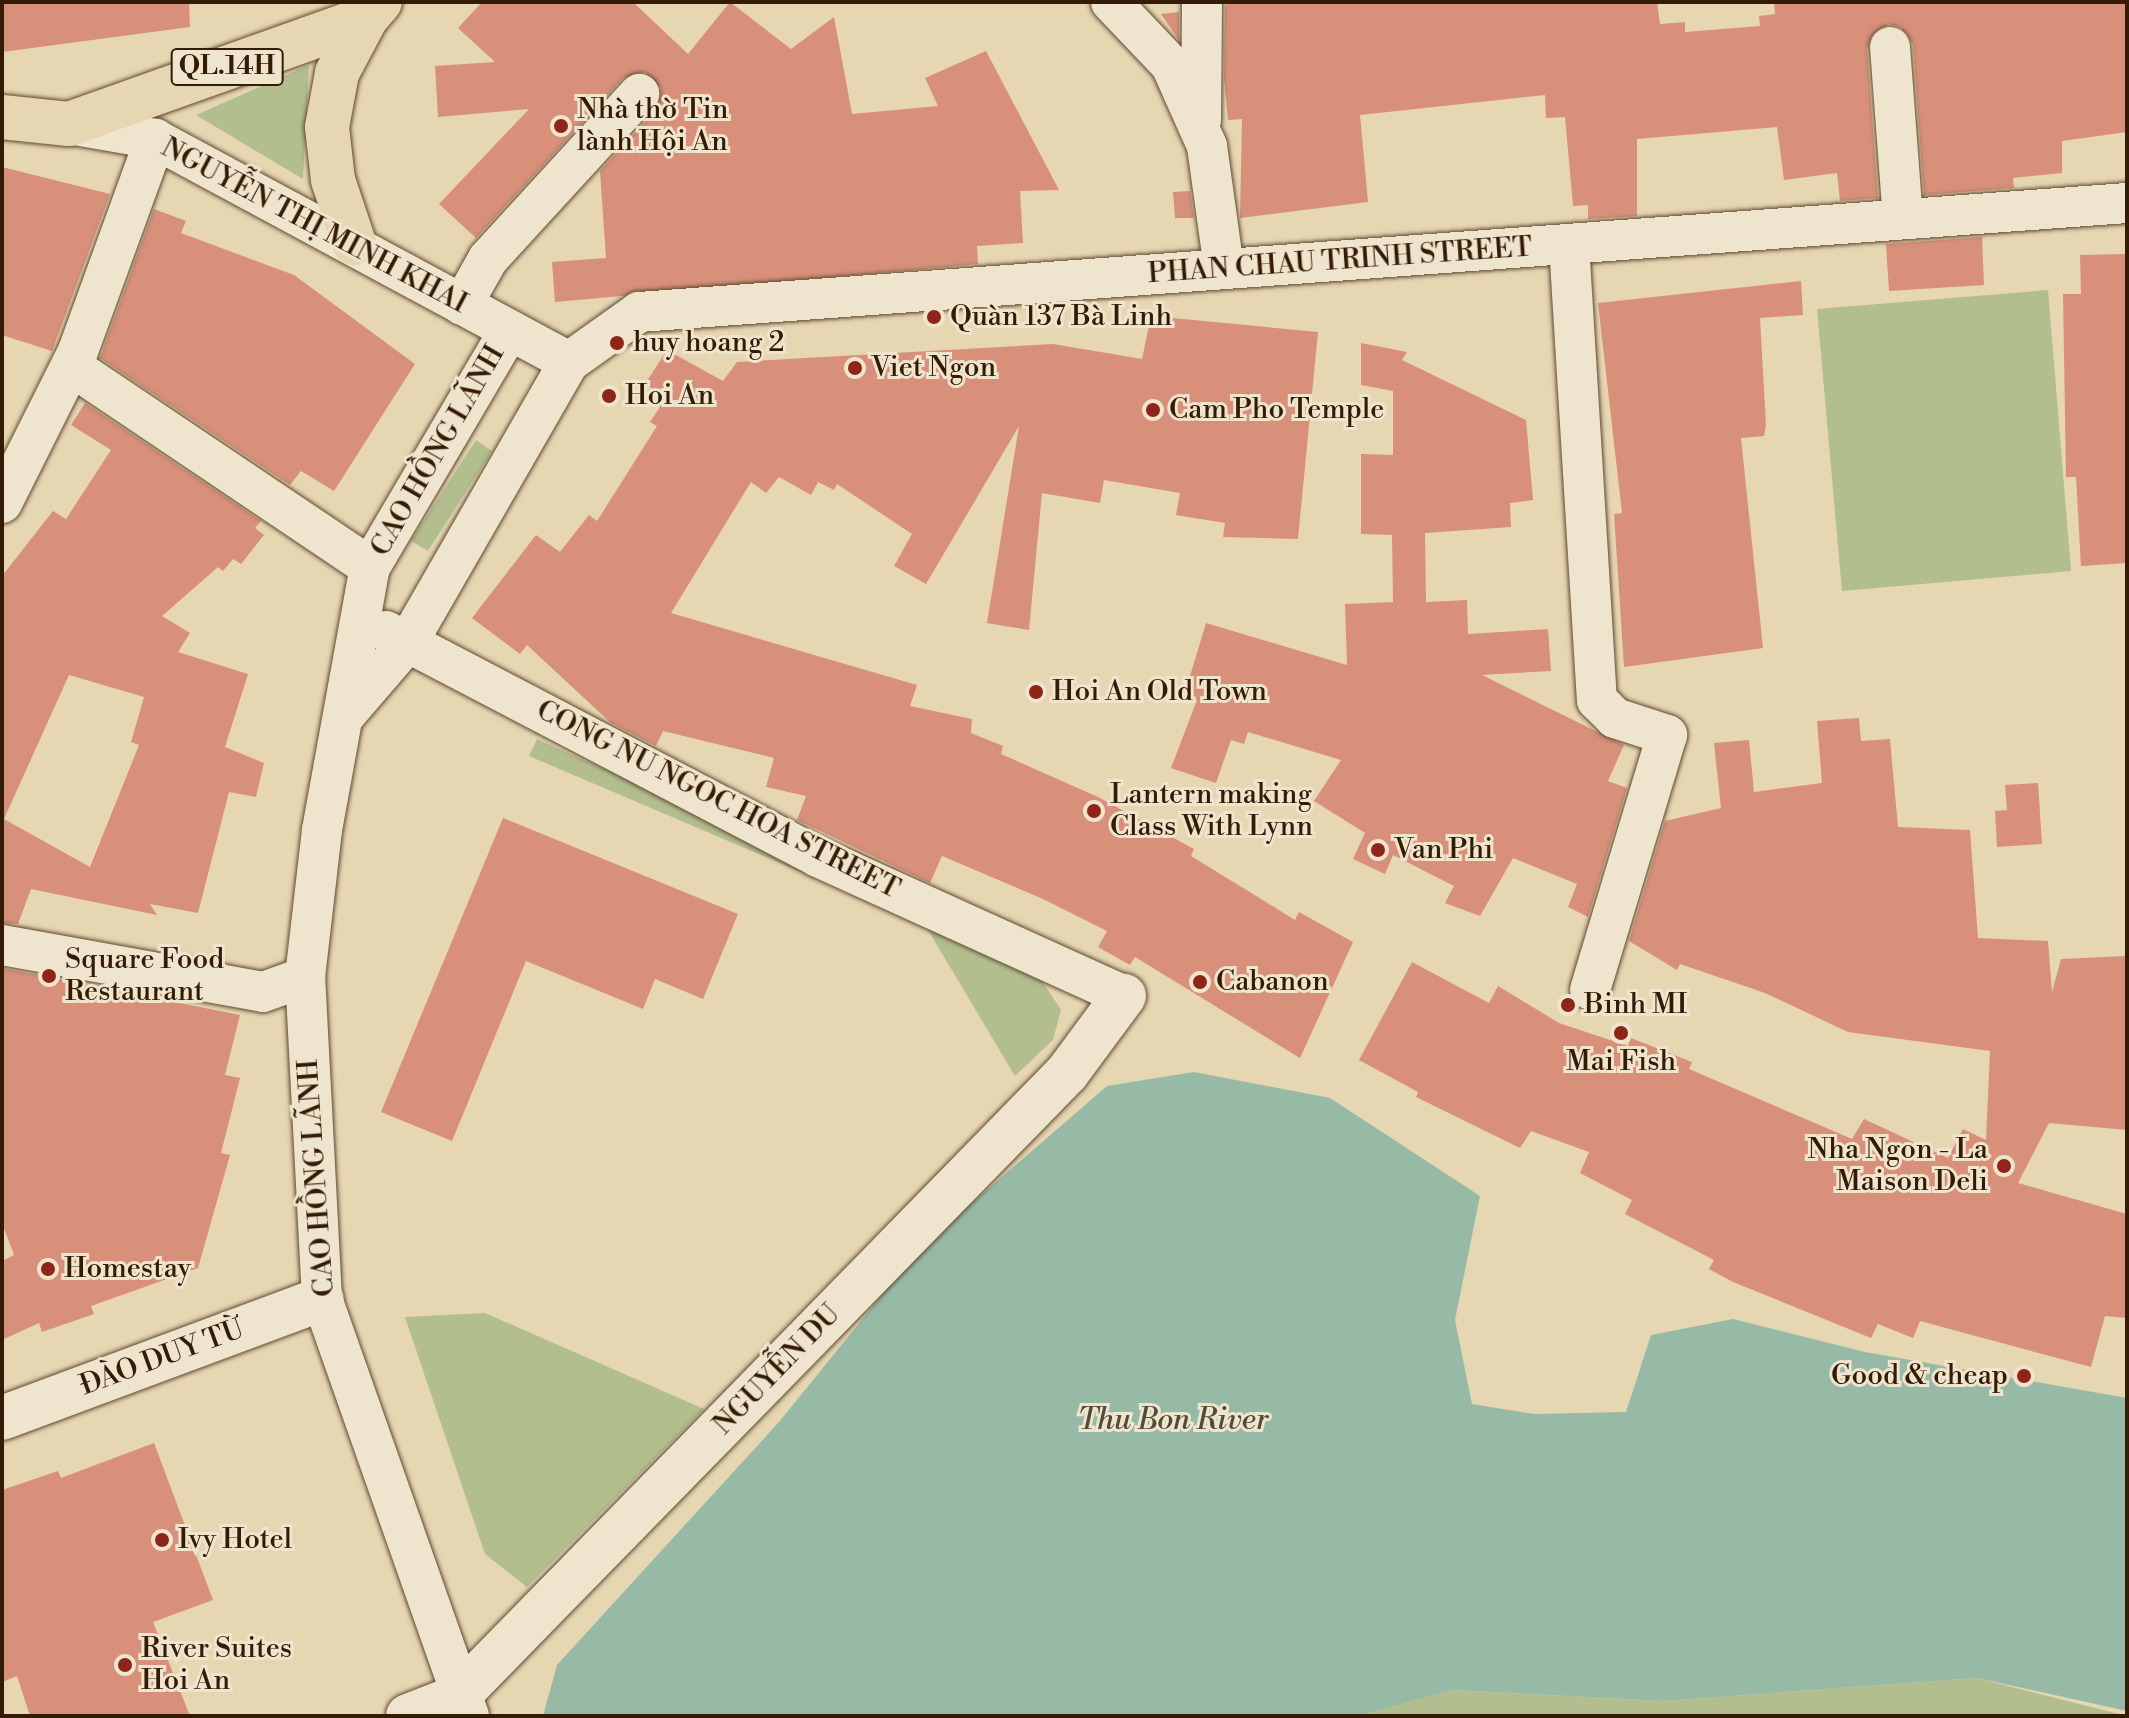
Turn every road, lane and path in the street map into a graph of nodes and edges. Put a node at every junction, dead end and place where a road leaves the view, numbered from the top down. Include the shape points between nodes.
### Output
1 (1111, 2) edge
2 (1202, 2) edge
3 (373, 10) edge
4 (1890, 47) dead end
5 (639, 94) dead end
6 (2, 117) edge
7 (69, 124) junction
8 (1201, 132) junction
9 (155, 139) junction
10 (2127, 203) edge
11 (1903, 219) junction
12 (354, 243) junction
13 (1569, 244) junction
14 (1224, 269) junction
15 (462, 305) junction
16 (509, 331) junction
17 (569, 362) junction
18 (71, 366) junction
19 (2, 503) edge
20 (370, 567) junction
21 (360, 616) junction
22 (408, 642) junction
23 (346, 714) junction
24 (2, 945) edge
25 (305, 977) junction
26 (1590, 990) dead end
27 (1124, 996) joint
28 (322, 1299) junction
29 (2, 1418) edge
30 (463, 1706) edge
31 (408, 1716) edge

1 - 8 street via 1171,65
2 - 8 street
3 - 7 main road, QL.14H
3 - 12 main road via 337,73 327,127 333,180
4 - 11 street
5 - 15 street via 488,259
6 - 7 main road, QL.14H
7 - 9 street, NGUYỄN THỊ MINH KHAI
8 - 14 street
9 - 12 street, NGUYỄN THỊ MINH KHAI
9 - 18 street
10 - 11 street, PHAN CHAU TRINH STREET
11 - 13 street, PHAN CHAU TRINH STREET
12 - 15 street, NGUYỄN THỊ MINH KHAI
13 - 14 street, PHAN CHAU TRINH STREET
13 - 26 street via 1597,700 1615,718 1667,735
14 - 17 street, PHAN CHAU TRINH STREET via 639,312
15 - 16 street, NGUYỄN THỊ MINH KHAI
16 - 17 street, NGUYỄN THỊ MINH KHAI
16 - 20 street, CAO HỒNG LÃNH
17 - 22 street, CAO HỒNG LÃNH
18 - 19 street
18 - 20 street
20 - 21 street, CAO HỒNG LÃNH
21 - 22 street, CONG NU NGOC HOA STREET
21 - 23 street, CAO HỒNG LÃNH
22 - 23 street, CAO HỒNG LÃNH
22 - 27 street, CONG NU NGOC HOA STREET via 818,857
23 - 25 street, CAO HỒNG LÃNH via 322,830
24 - 25 street via 263,992
25 - 28 street, CAO HỒNG LÃNH
27 - 30 street, NGUYỄN DU via 1067,1073
28 - 29 street, ĐÀO DUY TỪ
28 - 30 street, CAO HỒNG LÃNH
30 - 31 street, NGUYỄN DU

